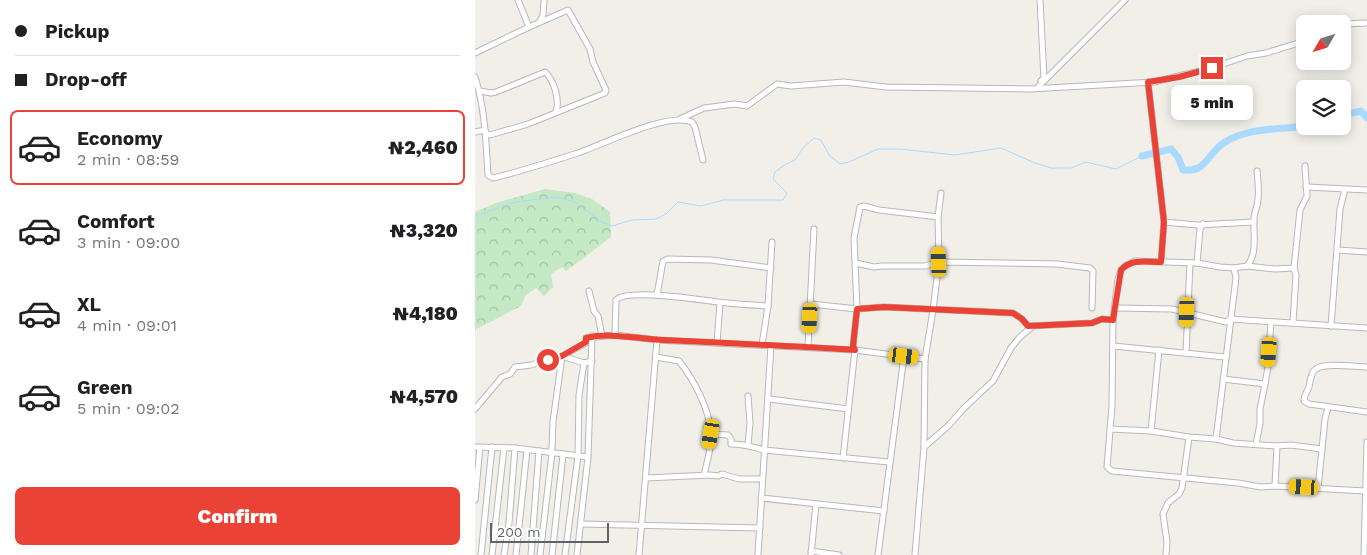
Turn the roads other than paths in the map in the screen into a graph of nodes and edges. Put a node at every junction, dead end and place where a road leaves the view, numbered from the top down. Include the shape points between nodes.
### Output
1 (518, 0) edge
2 (544, 0) edge
3 (1040, 0) edge
4 (1125, 0) edge
5 (538, 23) junction
6 (1367, 23) edge
7 (1351, 24) edge
8 (529, 27) junction
9 (1296, 44) edge
10 (475, 53) edge
11 (475, 77) edge
12 (1148, 82) junction
13 (1037, 88) junction
14 (480, 91) junction
15 (559, 109) junction
16 (680, 119) junction
17 (485, 130) junction
18 (475, 132) edge
19 (703, 160) dead end
20 (1305, 166) dead end
21 (1257, 171) dead end
22 (1306, 187) junction
23 (1345, 189) junction
24 (1367, 190) edge
25 (941, 193) dead end
26 (938, 217) junction
27 (1164, 222) junction
28 (1254, 222) junction
29 (1200, 226) junction
30 (815, 230) dead end
31 (772, 242) dead end
32 (1338, 250) junction
33 (1367, 252) edge
34 (939, 262) junction
35 (1161, 262) junction
36 (856, 263) junction
37 (1189, 263) junction
38 (1197, 263) junction
39 (1250, 265) junction
40 (771, 268) junction
41 (1234, 268) junction
42 (1294, 268) junction
43 (589, 292) dead end
44 (657, 295) junction
45 (720, 303) junction
46 (811, 304) junction
47 (768, 306) junction
48 (1092, 308) dead end
49 (1115, 308) junction
50 (857, 309) junction
51 (933, 310) junction
52 (1187, 312) junction
53 (1113, 320) junction
54 (1230, 320) junction
55 (1271, 322) junction
56 (1293, 322) junction
57 (1033, 326) junction
58 (1331, 326) junction
59 (1367, 328) edge
60 (592, 336) junction
61 (602, 336) junction
62 (615, 336) junction
63 (657, 340) junction
64 (717, 343) junction
65 (761, 345) junction
66 (771, 346) junction
67 (1113, 346) junction
68 (809, 347) junction
69 (855, 350) junction
70 (1159, 350) junction
71 (1186, 353) junction
72 (562, 356) junction
73 (904, 356) junction
74 (656, 357) junction
75 (1225, 357) junction
76 (925, 359) junction
77 (592, 361) junction
78 (584, 363) junction
79 (1367, 367) edge
80 (1223, 379) junction
81 (1265, 384) junction
82 (748, 396) dead end
83 (769, 399) junction
84 (475, 408) edge
85 (1328, 408) junction
86 (848, 409) junction
87 (1367, 412) edge
88 (1110, 429) junction
89 (1151, 431) junction
90 (711, 434) junction
91 (1189, 437) junction
92 (1216, 439) junction
93 (1367, 442) edge
94 (1256, 444) junction
95 (748, 445) junction
96 (1277, 446) junction
97 (477, 447) edge
98 (924, 447) junction
99 (492, 448) junction
100 (504, 448) junction
101 (515, 448) junction
102 (1322, 449) junction
103 (527, 450) junction
104 (764, 450) junction
105 (539, 451) junction
106 (552, 453) junction
107 (563, 455) junction
108 (1366, 455) edge
109 (578, 456) junction
110 (587, 457) junction
111 (843, 458) junction
112 (889, 462) junction
113 (704, 475) junction
114 (646, 478) junction
115 (1184, 478) junction
116 (762, 479) junction
117 (1275, 486) junction
118 (1318, 488) junction
119 (1365, 491) junction
120 (761, 498) junction
121 (475, 500) edge
122 (817, 504) junction
123 (883, 511) junction
124 (581, 524) junction
125 (642, 525) junction
126 (760, 528) junction
127 (811, 553) edge
128 (481, 555) edge
129 (492, 555) edge
130 (504, 555) edge
131 (516, 555) edge
132 (531, 555) edge
133 (540, 555) edge
134 (552, 555) edge
135 (565, 555) edge
136 (577, 555) edge
137 (639, 555) edge
138 (758, 555) edge
139 (839, 555) edge
140 (878, 555) edge
141 (915, 555) edge
142 (1166, 555) edge
143 (1364, 555) edge

1 - 8 street
2 - 5 street via 543,15
3 - 13 street via 1044,78
4 - 13 street
5 - 8 street
5 - 15 street via 568,10 606,87 605,93
6 - 7 street
8 - 10 street
9 - 12 street via 1188,75
11 - 14 street
12 - 13 street
12 - 27 street
13 - 16 street via 887,87 844,82 777,84 747,106 730,104 704,108
14 - 15 street via 496,92 545,72 556,92
14 - 17 street
15 - 17 street via 517,128 490,135
16 - 17 street via 493,178 488,175
16 - 19 street via 692,122 695,127
17 - 18 street
20 - 22 street
21 - 28 street via 1258,201
22 - 23 street
22 - 42 street via 1306,200 1300,210
23 - 24 street
23 - 32 street via 1340,209
25 - 26 street
26 - 34 street
26 - 36 street via 860,207 854,232
27 - 29 street
27 - 35 street
28 - 29 street
28 - 39 street
29 - 38 street
30 - 46 street
31 - 40 street
32 - 33 street
32 - 58 street
34 - 36 street via 925,266 875,267
34 - 48 street via 1057,264 1090,268 1093,271
34 - 51 street
35 - 37 street
35 - 49 street via 1135,261 1121,270
36 - 50 street
37 - 38 street
37 - 52 street
38 - 41 street
39 - 41 street
39 - 42 street
40 - 44 street via 711,260 668,259 663,262
40 - 47 street
41 - 54 street via 1236,278
42 - 56 street
43 - 61 street
44 - 45 street
44 - 62 street via 619,297 615,304
45 - 47 street
45 - 64 street
46 - 50 street
46 - 68 street
47 - 65 street
49 - 52 street
49 - 53 street
50 - 51 street
50 - 69 street
51 - 57 street via 1013,313 1028,326
51 - 76 street
52 - 54 street via 1221,322
52 - 71 street
53 - 57 street
53 - 67 street
54 - 55 street
54 - 75 street
55 - 56 street
55 - 81 street
56 - 58 street
57 - 98 street via 1015,343 993,381
58 - 59 street
60 - 61 street
60 - 72 street
60 - 77 street
61 - 62 street
62 - 63 street
63 - 64 street
63 - 74 street
64 - 65 street
65 - 66 street
66 - 68 street
66 - 83 street
67 - 70 street
67 - 88 street
68 - 69 street
69 - 73 street
69 - 86 street
70 - 71 street
70 - 89 street
71 - 75 street
72 - 78 street
72 - 84 street via 515,367
72 - 106 street
73 - 76 street
73 - 112 street
74 - 90 street via 675,359 684,367 701,400
74 - 114 street
75 - 80 street
76 - 98 street
77 - 78 street
77 - 110 street
78 - 109 street via 579,395
79 - 85 street via 1329,366 1314,370 1304,401
80 - 81 street
80 - 92 street
81 - 94 street
82 - 95 street
83 - 86 street
83 - 104 street
85 - 87 street
85 - 102 street
86 - 111 street
88 - 89 street
88 - 115 street via 1107,466 1112,471
89 - 91 street
90 - 95 street via 727,434 731,444
90 - 113 street
91 - 92 street
91 - 115 street
92 - 94 street
93 - 108 street
94 - 96 street
95 - 104 street
96 - 102 street
96 - 117 street
97 - 99 street
97 - 121 street
98 - 141 street
99 - 100 street
99 - 128 street
100 - 101 street
100 - 129 street
101 - 103 street
101 - 130 street
102 - 118 street
103 - 105 street
103 - 131 street
104 - 111 street
104 - 116 street
105 - 106 street
105 - 132 street
106 - 107 street
106 - 133 street
107 - 109 street
107 - 134 street
108 - 119 street
109 - 110 street
109 - 135 street
110 - 124 street
111 - 112 street
112 - 123 street
113 - 114 street
113 - 116 street via 723,474 739,480
114 - 125 street
115 - 117 street
115 - 142 street via 1179,494 1168,503 1163,514
116 - 120 street
117 - 118 street
118 - 119 street
119 - 143 street
120 - 122 street
120 - 126 street
122 - 123 street
122 - 127 street
123 - 140 street
124 - 125 street
124 - 136 street
125 - 126 street
125 - 137 street
126 - 138 street
127 - 139 street

